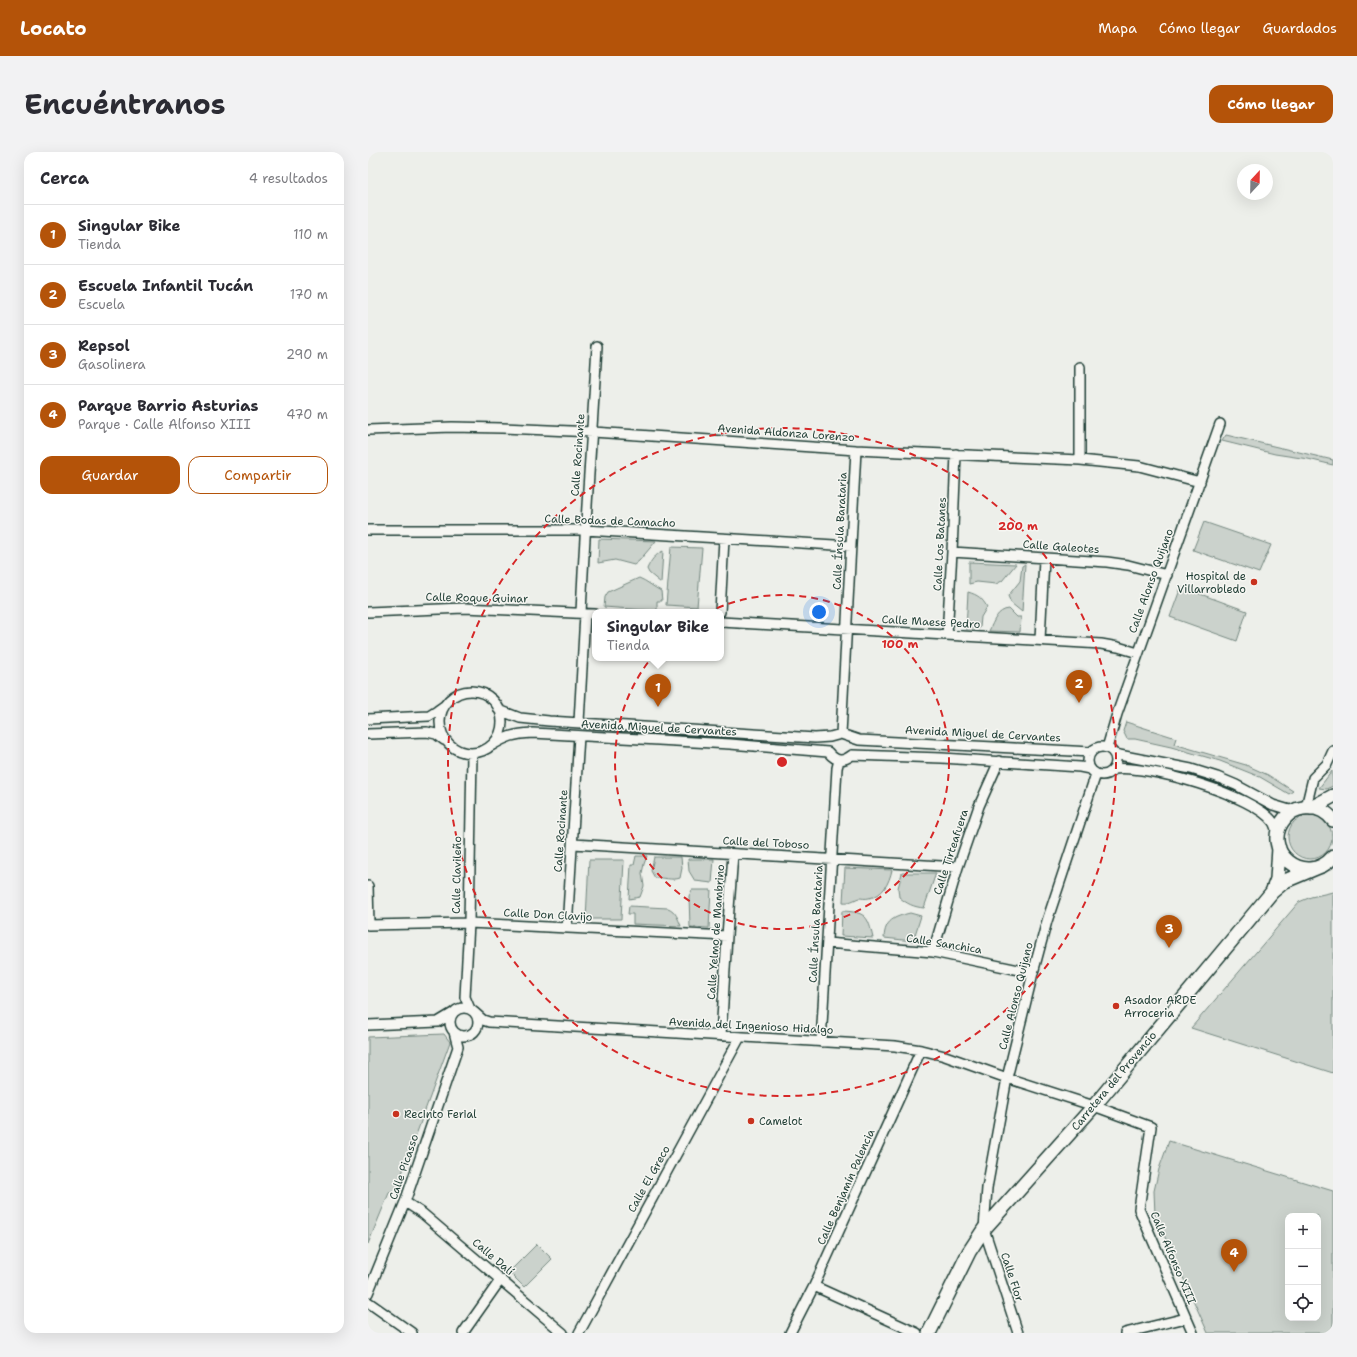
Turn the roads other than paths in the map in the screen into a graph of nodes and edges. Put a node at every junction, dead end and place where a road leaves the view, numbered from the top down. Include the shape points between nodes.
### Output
1 (597, 346) dead end
2 (1080, 367) dead end
3 (1220, 424) dead end
4 (368, 430) edge
5 (593, 432) junction
6 (856, 450) junction
7 (956, 454) junction
8 (1080, 460) junction
9 (1200, 482) junction
10 (368, 530) edge
11 (585, 530) junction
12 (724, 539) junction
13 (851, 546) junction
14 (952, 552) junction
15 (1044, 559) junction
16 (1166, 575) junction
17 (720, 609) edge
18 (368, 612) edge
19 (587, 614) edge
20 (724, 622) edge
21 (846, 629) junction
22 (947, 635) junction
23 (1040, 640) junction
24 (1138, 653) junction
25 (444, 706) junction
26 (499, 710) junction
27 (368, 719) edge
28 (579, 722) junction
29 (368, 734) edge
30 (845, 735) junction
31 (579, 736) junction
32 (830, 737) junction
33 (445, 740) junction
34 (491, 746) junction
35 (1110, 751) junction
36 (1333, 751) edge
37 (828, 752) junction
38 (1091, 752) junction
39 (472, 754) junction
40 (852, 754) junction
41 (839, 760) junction
42 (999, 761) junction
43 (1114, 769) junction
44 (1093, 771) junction
45 (1333, 796) edge
46 (1308, 807) junction
47 (1293, 811) junction
48 (1333, 820) edge
49 (1278, 834) junction
50 (573, 844) junction
51 (1279, 848) junction
52 (733, 854) junction
53 (831, 859) junction
54 (1327, 864) edge
55 (958, 866) junction
56 (368, 886) edge
57 (1272, 892) junction
58 (468, 923) junction
59 (369, 925) edge
60 (566, 928) junction
61 (726, 936) junction
62 (827, 943) junction
63 (933, 952) junction
64 (1033, 973) junction
65 (465, 997) junction
66 (455, 1011) junction
67 (472, 1011) junction
68 (438, 1022) junction
69 (489, 1022) junction
70 (368, 1025) edge
71 (452, 1030) junction
72 (473, 1032) junction
73 (721, 1036) junction
74 (740, 1037) junction
75 (821, 1042) junction
76 (458, 1047) junction
77 (921, 1050) junction
78 (1007, 1078) junction
79 (1094, 1106) junction
80 (405, 1202) junction
81 (984, 1229) junction
82 (501, 1279) junction
83 (814, 1286) junction
84 (368, 1293) edge
85 (368, 1302) edge
86 (1186, 1318) junction
87 (412, 1333) edge
88 (463, 1333) edge
89 (563, 1333) edge
90 (579, 1333) edge
91 (790, 1333) edge
92 (917, 1333) edge
93 (929, 1333) edge
94 (1018, 1333) edge
95 (1124, 1333) edge
96 (1193, 1333) edge

1 - 5 street, Calle Rocinante
2 - 8 street
3 - 9 street, Calle Alonso Quijano
4 - 5 street, Avenida Aldonza Lorenzo via 471,427
5 - 6 street, Avenida Aldonza Lorenzo
5 - 11 street, Calle Rocinante
6 - 7 street, Avenida Aldonza Lorenzo
6 - 13 street, Calle Ínsula Barataria
7 - 8 street, Avenida Aldonza Lorenzo
7 - 14 street, Calle Los Batanes
8 - 9 street, Avenida Aldonza Lorenzo via 1139,466
9 - 16 street, Calle Alonso Quijano
10 - 11 street, Calle Bodas de Camacho
11 - 12 street, Calle Bodas de Camacho
11 - 19 street, Calle Rocinante
12 - 13 street, Calle Bodas de Camacho
12 - 17 street
13 - 21 street, Calle Ínsula Barataria
14 - 15 street, Calle Galeotes
14 - 22 street, Calle Los Batanes
15 - 16 street, Calle Galeotes via 1114,563
15 - 23 street
16 - 24 street, Calle Alonso Quijano
18 - 19 street, Calle Roque Guinar via 464,608
19 - 28 street, Calle Rocinante
20 - 21 street, Calle Maese Pedro
21 - 22 street, Calle Maese Pedro
21 - 30 street, Calle Ínsula Barataria
22 - 23 street, Calle Maese Pedro
23 - 24 street, Calle Maese Pedro via 1100,644
24 - 35 street, Calle Alonso Quijano via 1117,714
25 - 26 street via 451,697 460,692 476,691 494,701
25 - 27 street via 428,716
25 - 33 street via 439,726
26 - 28 street, Avenida Miguel de Cervantes via 520,718
26 - 34 street via 502,717 501,730
28 - 32 street, Avenida Miguel de Cervantes
29 - 33 street via 427,732
30 - 32 street, Avenida Miguel de Cervantes
30 - 38 street, Avenida Miguel de Cervantes via 867,740
30 - 40 street via 853,742
31 - 34 street, Avenida Miguel de Cervantes via 518,734 505,737
31 - 37 street, Avenida Miguel de Cervantes
31 - 50 street, Calle Rocinante
32 - 37 street
33 - 39 street via 460,752
34 - 39 street via 482,752
35 - 38 street via 1098,748
35 - 43 street via 1116,761
35 - 47 street via 1210,775 1236,785 1273,805
36 - 46 street via 1327,764 1313,778
37 - 41 street
38 - 44 street via 1088,760
39 - 58 street, Calle Clavileño
40 - 41 street via 847,759
40 - 42 street
41 - 53 street, Calle Ínsula Barataria
42 - 44 street via 1080,767
42 - 55 street, Calle Tirteafuera via 979,806
43 - 44 street via 1106,774
43 - 49 street via 1153,772 1209,787 1264,814 1273,822
44 - 64 street, Calle Alonso Quijano
45 - 46 street
46 - 47 street
46 - 48 street via 1321,810
47 - 49 street via 1282,822
49 - 51 street, Carretera del Provencio
50 - 52 street, Calle del Toboso
50 - 60 street, Calle Rocinante
51 - 54 street via 1287,861 1295,866 1304,869
51 - 57 street, Carretera del Provencio via 1277,879
52 - 53 street, Calle del Toboso
52 - 61 street, Calle Yelmo de Mambrino
53 - 55 street, Calle del Toboso
53 - 62 street, Calle Ínsula Barataria
54 - 57 street, Carretera del Provencio via 1285,881
55 - 63 street, Calle Tirteafuera
56 - 59 street
57 - 79 street, Carretera del Provencio
58 - 59 street, Calle Don Clavijo
58 - 60 street, Calle Don Clavijo
58 - 65 street, Calle Clavileño
60 - 61 street, Calle Don Clavijo
61 - 73 street, Calle Yelmo de Mambrino
62 - 63 street, Calle Sanchica
62 - 75 street, Calle Ínsula Barataria
63 - 64 street, Calle Sanchica
64 - 78 street, Calle Alonso Quijano
65 - 66 street, Calle Clavileño
65 - 67 street, Calle Clavileño
66 - 67 street via 461,1008
66 - 68 street
66 - 71 street via 450,1020
67 - 69 street
67 - 72 street via 478,1020
68 - 70 street
68 - 71 street
69 - 72 street
69 - 73 street, Avenida del Ingenioso Hidalgo
71 - 72 street via 461,1036
71 - 76 street
72 - 76 street, Calle Picasso
73 - 74 street, Avenida del Ingenioso Hidalgo
74 - 75 street, Avenida del Ingenioso Hidalgo
74 - 90 street, Calle El Greco
75 - 77 street, Avenida del Ingenioso Hidalgo
76 - 80 street, Calle Picasso
77 - 78 street, Avenida del Ingenioso Hidalgo
77 - 83 street, Calle Benjamín Palencia
78 - 79 street, Calle Alfonso XIII
78 - 81 street, Calle Alonso Quijano via 987,1188
79 - 81 street, Carretera del Provencio
79 - 86 street, Calle Alfonso XIII via 1151,1127 1139,1210
80 - 82 street, Calle Dalí via 422,1213
80 - 84 street, Calle Picasso
81 - 93 street, Carretera del Provencio via 969,1252
81 - 94 street, Calle Flor
82 - 88 street
82 - 89 street, Calle Dalí
83 - 91 street, Calle Benjamín Palencia
83 - 92 street
85 - 87 street
86 - 95 street
86 - 96 street, Calle Alfonso XIII

